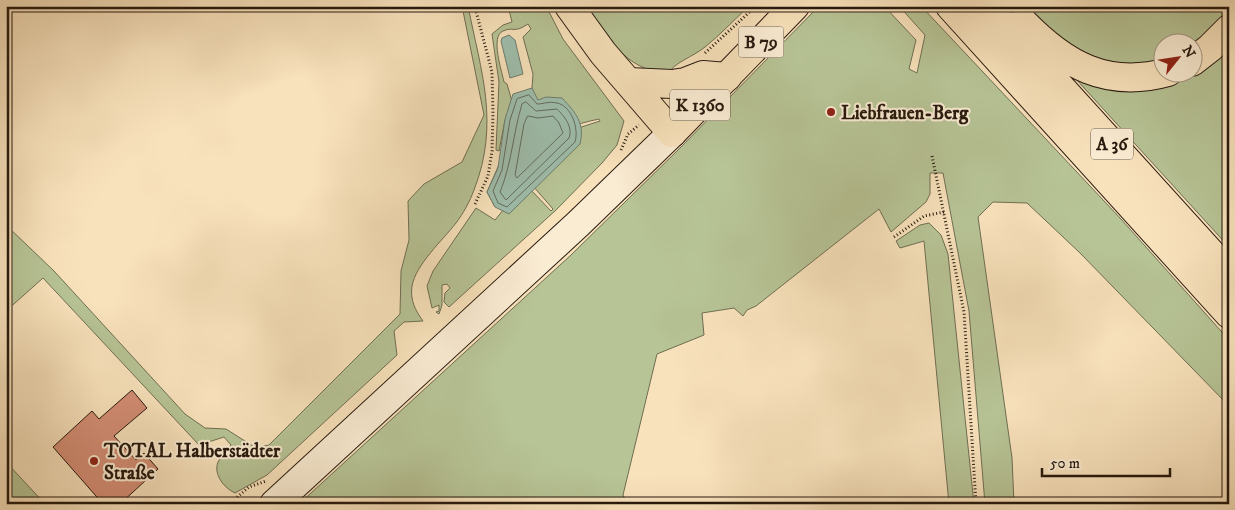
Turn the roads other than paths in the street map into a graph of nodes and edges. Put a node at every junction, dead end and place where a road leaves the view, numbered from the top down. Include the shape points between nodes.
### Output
1 (569, 6) edge
2 (795, 6) edge
3 (950, 6) edge
4 (991, 11) edge
5 (1229, 28) edge
6 (1202, 54) edge
7 (1152, 74) edge
8 (727, 77) junction
9 (628, 82) junction
10 (672, 133) junction
11 (1229, 273) edge
12 (1229, 314) edge
13 (272, 491) edge

1 - 9 main road via 581,26
2 - 8 main road, B 79
3 - 12 main road, A 36
4 - 7 main road via 1014,13 1039,39 1067,60 1099,74 1127,78
4 - 11 main road, A 36
5 - 6 main road
8 - 9 main road via 703,75 672,84
8 - 10 main road, K 1360
9 - 10 main road
10 - 13 main road, K 1360 via 578,224

